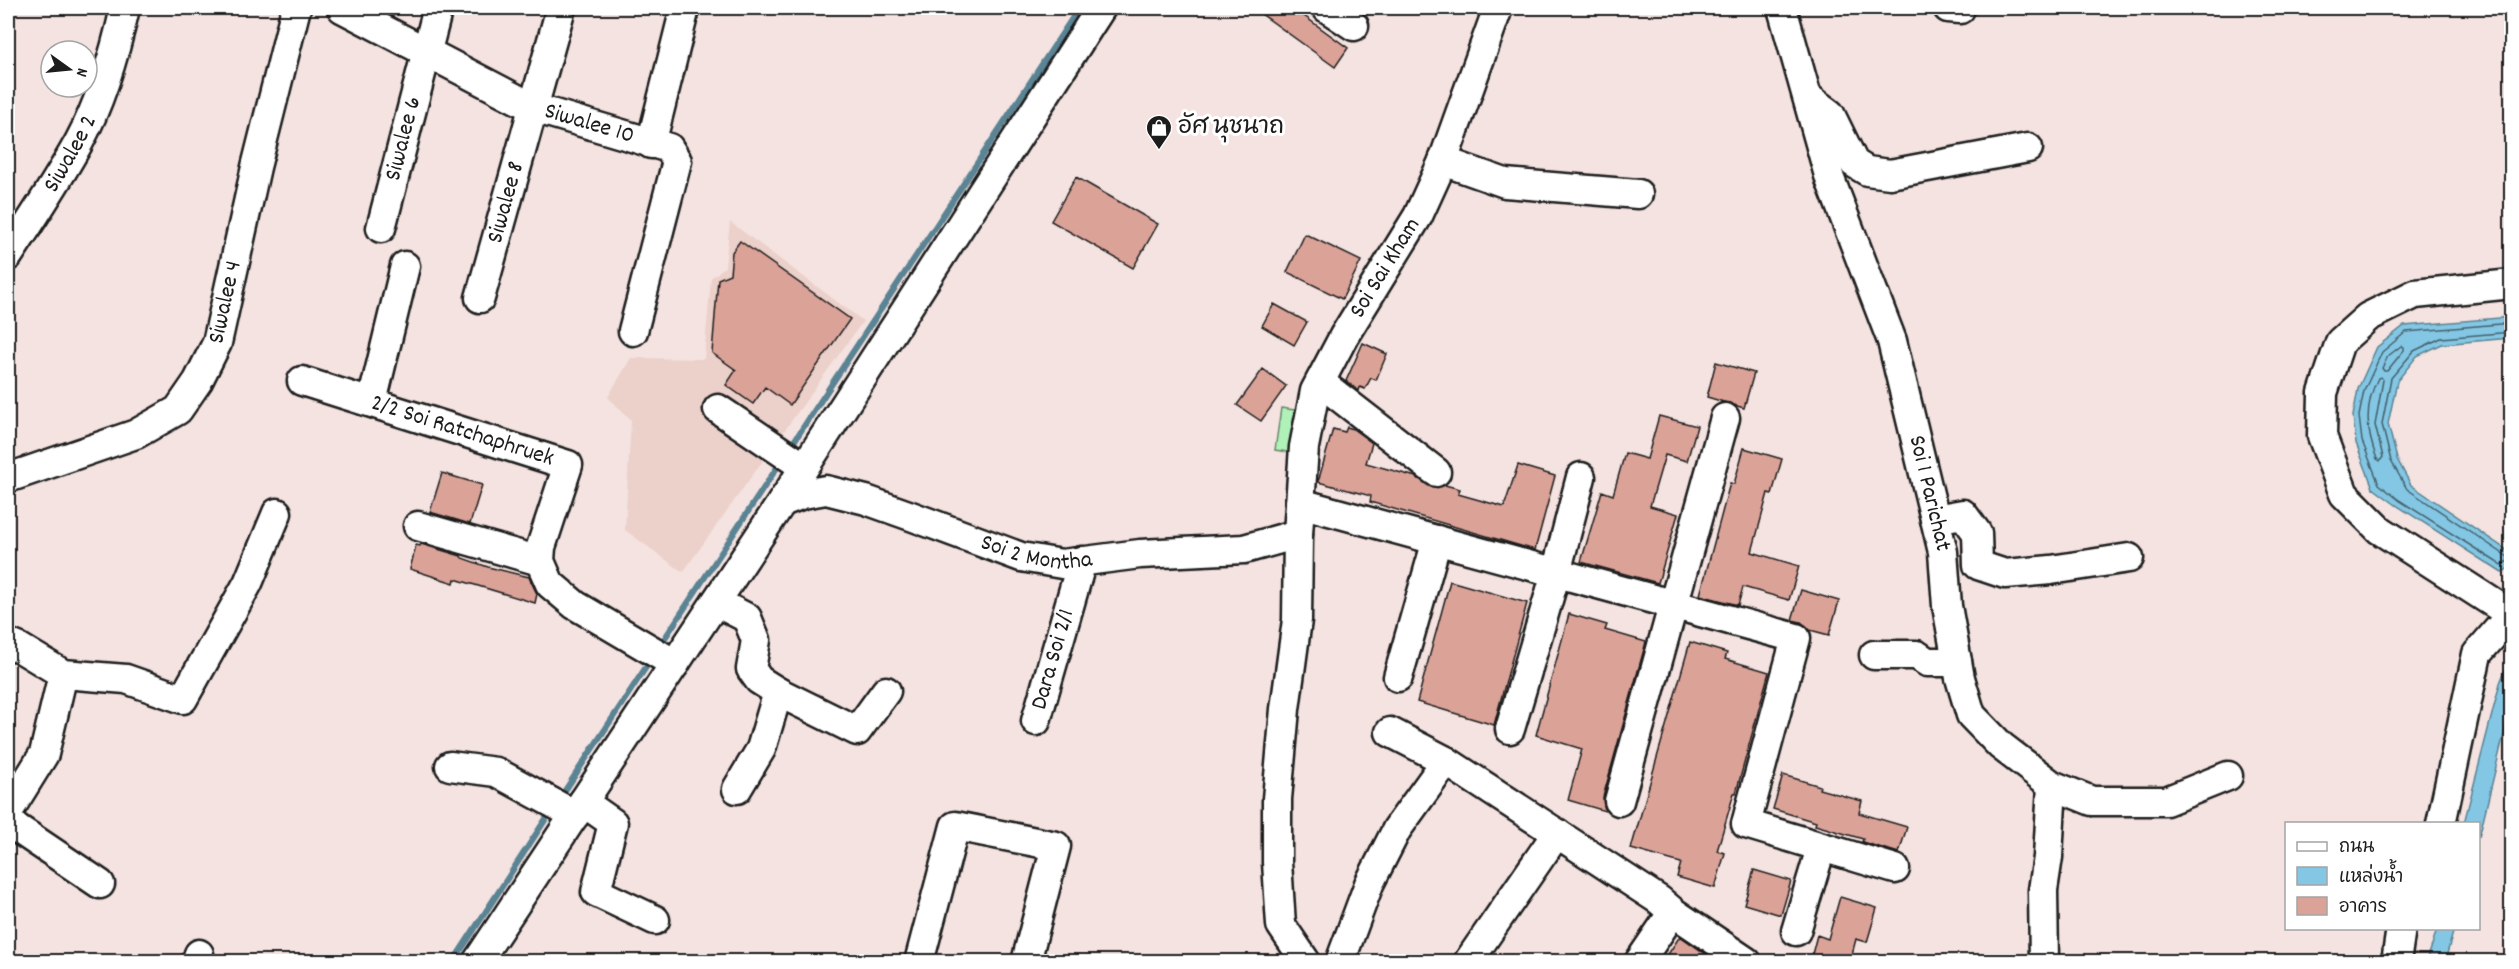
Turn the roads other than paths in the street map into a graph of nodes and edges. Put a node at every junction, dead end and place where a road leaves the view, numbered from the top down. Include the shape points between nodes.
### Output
1 (124, 8) edge
2 (296, 8) edge
3 (342, 8) edge
4 (438, 8) edge
5 (561, 8) edge
6 (685, 8) edge
7 (1101, 8) edge
8 (1327, 8) edge
9 (1498, 8) edge
10 (1782, 8) edge
11 (1354, 26) dead end
12 (428, 51) junction
13 (1806, 95) junction
14 (534, 108) junction
15 (651, 144) junction
16 (2028, 148) dead end
17 (1443, 161) junction
18 (1638, 194) dead end
19 (381, 228) dead end
20 (8, 256) edge
21 (405, 266) dead end
22 (2511, 285) edge
23 (480, 298) dead end
24 (633, 331) dead end
25 (302, 381) dead end
26 (1320, 382) junction
27 (372, 402) junction
28 (718, 409) dead end
29 (1725, 418) dead end
30 (799, 464) junction
31 (1436, 472) dead end
32 (1581, 477) dead end
33 (8, 478) edge
34 (782, 502) junction
35 (1300, 503) junction
36 (277, 513) dead end
37 (1935, 519) junction
38 (418, 526) dead end
39 (1298, 534) junction
40 (1437, 540) junction
41 (2128, 558) dead end
42 (540, 561) junction
43 (1082, 561) junction
44 (1556, 573) junction
45 (716, 602) junction
46 (1674, 604) junction
47 (2506, 613) edge
48 (8, 644) edge
49 (1874, 655) dead end
50 (661, 656) junction
51 (1957, 662) junction
52 (63, 674) junction
53 (1398, 677) dead end
54 (778, 692) junction
55 (886, 692) dead end
56 (1036, 721) dead end
57 (1510, 729) dead end
58 (1390, 732) dead end
59 (1446, 761) junction
60 (450, 766) dead end
61 (2228, 776) dead end
62 (2052, 785) junction
63 (738, 789) dead end
64 (1619, 801) dead end
65 (579, 808) junction
66 (8, 812) edge
67 (8, 822) edge
68 (2441, 822) edge
69 (1557, 833) junction
70 (1821, 848) junction
71 (1895, 869) dead end
72 (100, 884) dead end
73 (1673, 912) junction
74 (655, 920) dead end
75 (2401, 930) edge
76 (1796, 931) dead end
77 (477, 962) edge
78 (920, 962) edge
79 (1026, 962) edge
80 (1306, 962) edge
81 (1340, 962) edge
82 (1468, 962) edge
83 (1639, 962) edge
84 (1747, 962) edge
85 (2044, 962) edge
86 (2396, 962) edge

1 - 20 street, Siwalee 2 via 104,82 80,141
2 - 33 street, Siwalee 4 via 255,167 218,343 198,381 178,410 136,434
3 - 12 street, Siwalee 10
4 - 12 street, Siwalee 6
5 - 14 street, Siwalee 8
6 - 15 street
7 - 30 street
8 - 11 street
9 - 17 street, Soi Sai Kham
10 - 13 street, Soi 1 Parichat
12 - 14 street, Siwalee 10
12 - 19 street, Siwalee 6
13 - 16 street via 1830,114 1854,164 1867,171 1890,174
13 - 37 street, Soi 1 Parichat via 1830,179 1892,341
14 - 15 street, Siwalee 10
14 - 23 street, Siwalee 8
15 - 24 street, Siwalee 10 via 669,148 677,161
17 - 18 street via 1505,183
17 - 26 street, Soi Sai Kham via 1418,216
21 - 27 street
22 - 47 street via 2415,294 2368,317 2340,342 2323,393 2322,436 2344,494 2380,530
25 - 27 street, 2/2 Soi Ratchaphruek
26 - 31 street
26 - 35 street, Soi Sai Kham via 1304,447
27 - 42 street, 2/2 Soi Ratchaphruek via 568,465
28 - 30 street
29 - 46 street
30 - 34 street
32 - 44 street
34 - 43 street, Soi 2 Montha via 826,490 866,500 1021,557 1062,564
34 - 45 street
35 - 39 street, Soi Sai Kham
35 - 40 street
36 - 52 street via 248,583 183,699 126,679
37 - 41 street via 1963,514 1977,533 1978,565 2005,574
37 - 51 street, Soi 1 Parichat
38 - 42 street
39 - 43 street, Soi 2 Montha via 1244,549
39 - 80 street, Soi Sai Kham via 1297,620 1277,799 1278,862 1281,925
40 - 44 street
40 - 53 street
42 - 50 street via 550,584 562,595
43 - 56 street, Dara Soi 2/1
44 - 46 street
44 - 57 street
45 - 50 street
45 - 54 street via 747,618 756,640 751,669 759,680
46 - 64 street
46 - 70 street via 1796,638 1746,824
47 - 68 street via 2477,654
48 - 52 street
49 - 51 street via 1917,655 1928,662
50 - 65 street
51 - 62 street, Soi 1 Parichat via 1971,715 2001,746
52 - 66 street via 44,754
54 - 55 street via 857,731
54 - 63 street via 761,749
58 - 59 street
59 - 69 street
59 - 81 street via 1397,829 1369,884
60 - 65 street via 496,772 546,798
61 - 62 street, Soi 1 Parichat via 2166,801 2092,801
62 - 85 street via 2043,890
65 - 74 street via 613,823 596,892
65 - 77 street
67 - 72 street
69 - 73 street
69 - 82 street
70 - 71 street
70 - 76 street
73 - 83 street
73 - 84 street
75 - 86 street
78 - 79 street via 955,826 1056,846

